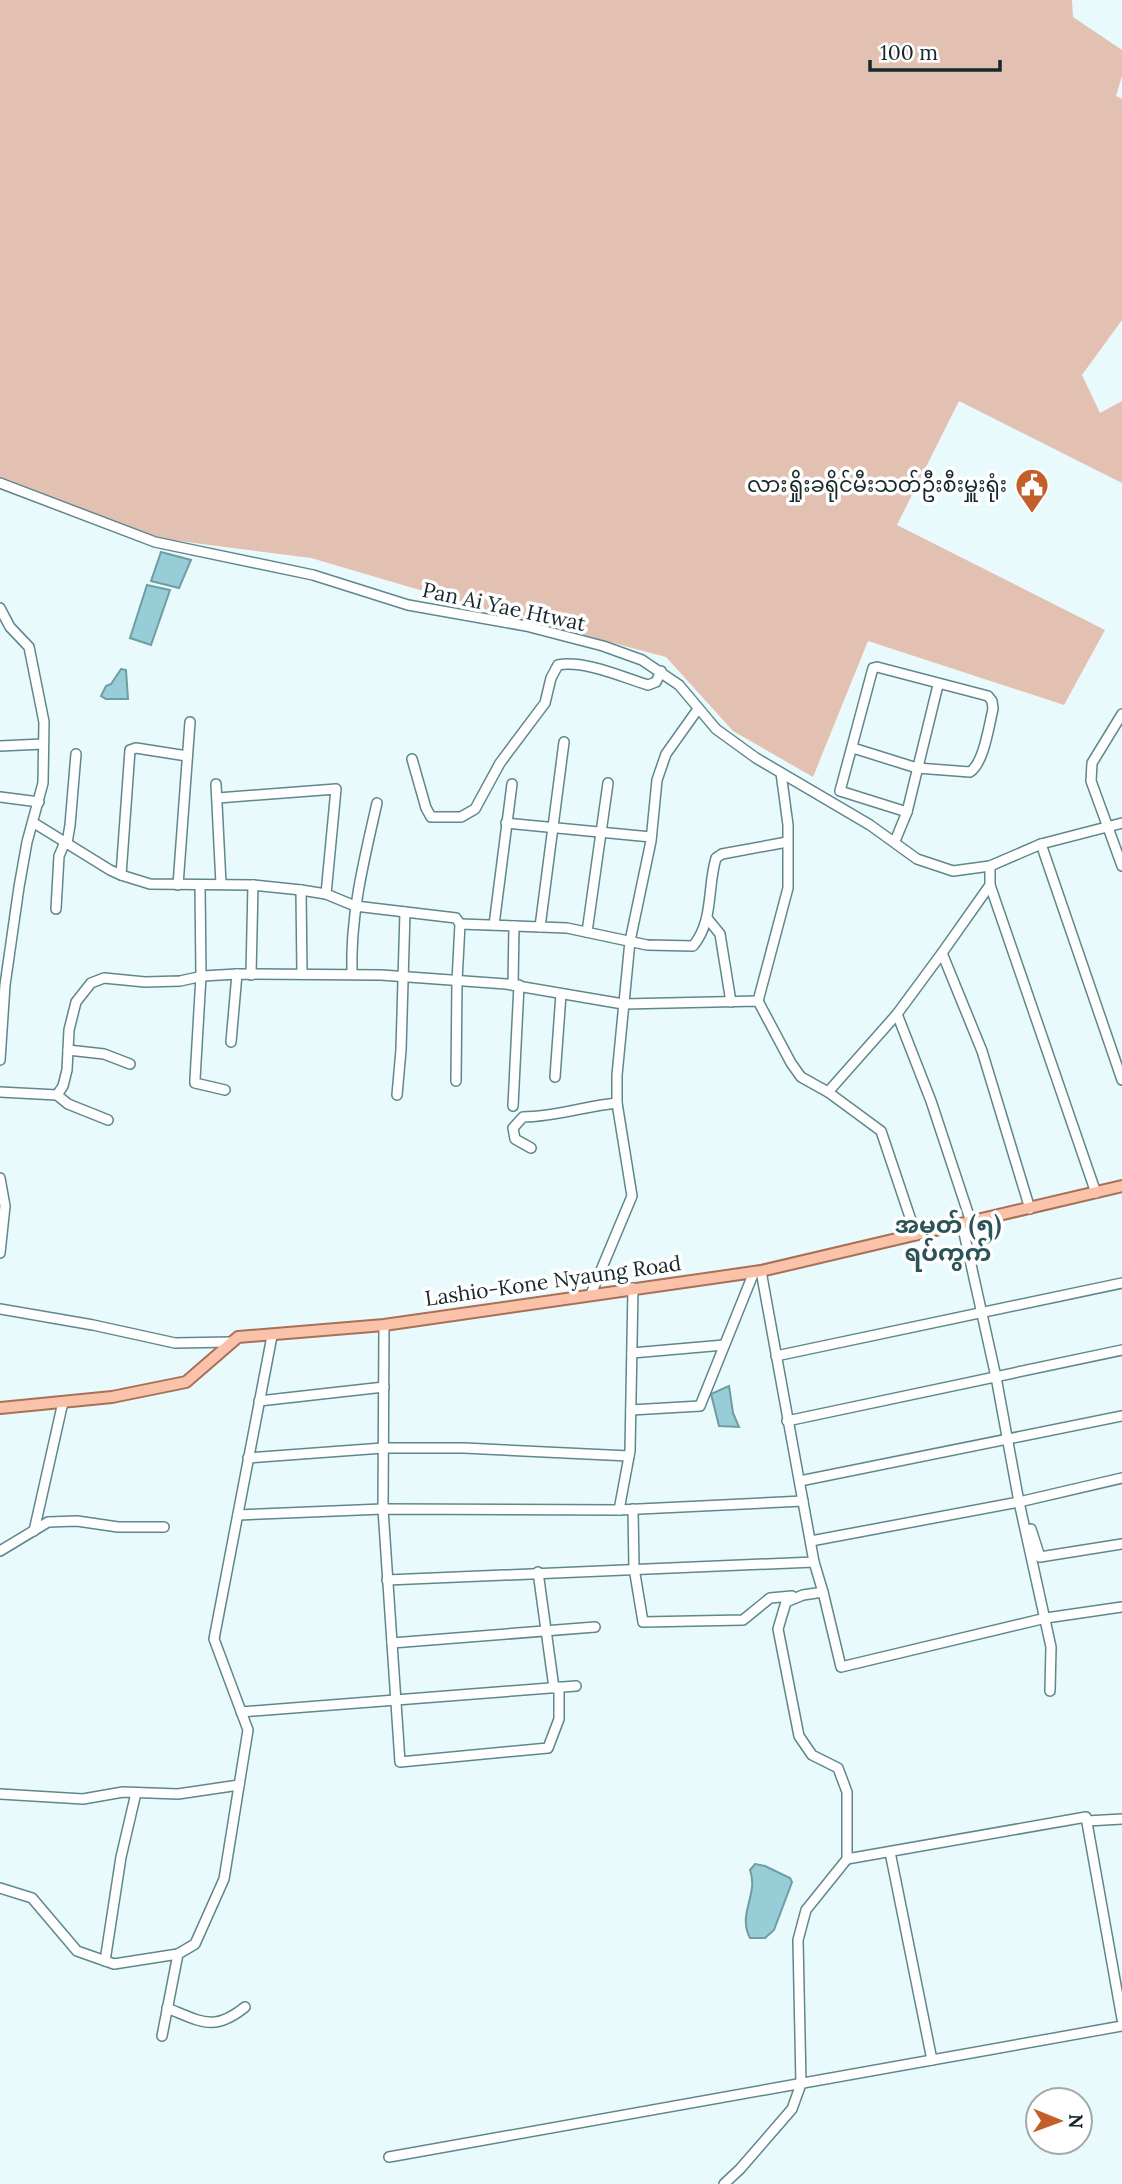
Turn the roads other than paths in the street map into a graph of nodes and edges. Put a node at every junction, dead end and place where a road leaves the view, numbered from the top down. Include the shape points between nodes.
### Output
1 (0, 484) edge
2 (0, 608) edge
3 (661, 671) junction
4 (938, 685) junction
5 (698, 709) junction
6 (1122, 714) edge
7 (190, 722) dead end
8 (564, 742) dead end
9 (43, 744) junction
10 (0, 746) edge
11 (853, 748) junction
12 (76, 754) dead end
13 (187, 756) junction
14 (412, 759) dead end
15 (917, 768) junction
16 (781, 773) junction
17 (607, 783) dead end
18 (216, 784) dead end
19 (512, 784) dead end
20 (0, 797) edge
21 (218, 798) junction
22 (39, 802) junction
23 (377, 803) dead end
24 (907, 812) junction
25 (34, 822) junction
26 (506, 823) junction
27 (1122, 823) edge
28 (551, 826) junction
29 (1110, 827) junction
30 (599, 831) junction
31 (651, 837) junction
32 (895, 841) junction
33 (787, 842) junction
34 (66, 843) junction
35 (1041, 844) junction
36 (990, 866) junction
37 (1122, 866) edge
38 (121, 874) junction
39 (221, 884) junction
40 (178, 885) junction
41 (200, 885) junction
42 (253, 885) junction
43 (990, 885) junction
44 (301, 890) junction
45 (326, 894) junction
46 (355, 906) junction
47 (56, 909) dead end
48 (405, 912) junction
49 (707, 918) junction
50 (460, 924) junction
51 (494, 925) junction
52 (513, 926) junction
53 (540, 927) junction
54 (587, 932) junction
55 (630, 941) junction
56 (942, 953) junction
57 (237, 974) junction
58 (302, 974) junction
59 (352, 974) junction
60 (251, 975) junction
61 (201, 976) junction
62 (402, 977) junction
63 (457, 981) junction
64 (516, 985) junction
65 (561, 994) junction
66 (758, 1001) junction
67 (731, 1002) junction
68 (623, 1004) junction
69 (897, 1014) junction
70 (231, 1042) dead end
71 (68, 1050) junction
72 (0, 1060) edge
73 (130, 1064) dead end
74 (555, 1077) dead end
75 (1122, 1080) edge
76 (456, 1081) dead end
77 (225, 1090) dead end
78 (0, 1092) edge
79 (828, 1092) junction
80 (397, 1095) dead end
81 (57, 1096) junction
82 (617, 1103) junction
83 (513, 1106) dead end
84 (108, 1120) dead end
85 (531, 1148) dead end
86 (0, 1178) edge
87 (1122, 1186) edge
88 (1096, 1193) junction
89 (1030, 1209) junction
90 (966, 1223) junction
91 (916, 1235) junction
92 (0, 1253) edge
93 (757, 1271) junction
94 (1122, 1283) edge
95 (633, 1288) junction
96 (591, 1294) junction
97 (0, 1309) edge
98 (981, 1312) junction
99 (384, 1325) junction
100 (272, 1336) junction
101 (232, 1342) junction
102 (724, 1345) junction
103 (1122, 1350) edge
104 (632, 1353) junction
105 (776, 1356) junction
106 (996, 1377) junction
107 (384, 1387) junction
108 (259, 1401) junction
109 (63, 1402) junction
110 (0, 1408) edge
111 (631, 1410) junction
112 (1122, 1416) edge
113 (787, 1422) junction
114 (1007, 1438) junction
115 (383, 1448) junction
116 (629, 1456) junction
117 (248, 1458) junction
118 (1122, 1478) edge
119 (800, 1481) junction
120 (803, 1501) junction
121 (1019, 1502) junction
122 (383, 1509) junction
123 (633, 1509) junction
124 (619, 1510) junction
125 (238, 1515) junction
126 (164, 1527) dead end
127 (34, 1531) junction
128 (811, 1541) junction
129 (1122, 1544) edge
130 (0, 1551) edge
131 (814, 1562) junction
132 (634, 1568) junction
133 (538, 1572) junction
134 (387, 1580) junction
135 (823, 1592) junction
136 (803, 1595) junction
137 (1122, 1607) edge
138 (1046, 1618) junction
139 (595, 1627) dead end
140 (546, 1631) junction
141 (392, 1643) junction
142 (576, 1686) dead end
143 (556, 1688) junction
144 (1050, 1691) dead end
145 (397, 1700) junction
146 (241, 1712) junction
147 (239, 1786) junction
148 (136, 1793) junction
149 (0, 1794) edge
150 (1122, 1819) edge
151 (1087, 1821) junction
152 (890, 1852) junction
153 (847, 1859) junction
154 (0, 1888) edge
155 (178, 1954) junction
156 (105, 1961) junction
157 (245, 2007) dead end
158 (167, 2008) junction
159 (1122, 2019) edge
160 (1122, 2026) edge
161 (162, 2036) dead end
162 (932, 2060) junction
163 (801, 2084) junction
164 (389, 2157) dead end
165 (724, 2184) edge

1 - 3 street, Pan Ai Yae Htwat via 155,542 313,575 408,606 526,626 603,646
2 - 9 street via 9,627 29,647 44,722
3 - 5 street, Pan Ai Yae Htwat
3 - 14 street via 656,682 648,685 585,665 558,665 545,704 500,763 475,809 461,817 431,817
4 - 11 street via 873,668
4 - 15 street
4 - 15 street via 988,696 993,709 977,768 964,773
5 - 16 street, Pan Ai Yae Htwat via 716,729
5 - 31 street via 666,754 657,780
6 - 29 street via 1090,771
7 - 13 street
8 - 28 street
9 - 10 street
9 - 22 street
11 - 15 street
11 - 24 street via 841,791
12 - 34 street
13 - 38 street via 130,750
13 - 40 street
15 - 24 street
16 - 32 street, Pan Ai Yae Htwat
16 - 33 street
17 - 30 street
18 - 21 street
19 - 26 street
20 - 22 street
21 - 39 street
21 - 45 street via 336,789
22 - 25 street
23 - 46 street
24 - 32 street
25 - 34 street
25 - 72 street via 5,985
26 - 28 street
26 - 51 street
27 - 29 street, Pan Ai Yae Htwat
28 - 30 street
28 - 53 street
29 - 35 street, Pan Ai Yae Htwat
29 - 37 street
30 - 31 street
30 - 54 street
31 - 55 street
32 - 36 street, Pan Ai Yae Htwat via 917,859 953,871
33 - 49 street via 716,858
33 - 66 street via 788,888
34 - 38 street
34 - 47 street via 59,856
35 - 36 street, Pan Ai Yae Htwat
35 - 75 street
36 - 43 street
38 - 40 street via 150,884
39 - 41 street
39 - 42 street
40 - 41 street
41 - 61 street
42 - 44 street
42 - 60 street
43 - 56 street
43 - 88 street
44 - 45 street
44 - 58 street
45 - 46 street
46 - 48 street
46 - 59 street
48 - 50 street via 457,918
48 - 62 street
49 - 55 street via 702,936 693,946
49 - 67 street via 720,934
50 - 51 street
50 - 63 street
51 - 52 street
52 - 53 street
52 - 64 street
53 - 54 street
54 - 55 street
55 - 68 street
56 - 69 street
56 - 89 street via 982,1051
57 - 60 street
57 - 61 street
57 - 70 street
58 - 59 street
58 - 60 street
59 - 62 street
61 - 71 street via 145,982 104,978 91,983 76,1002
61 - 77 street via 195,1083
62 - 63 street
62 - 80 street
63 - 64 street
63 - 76 street
64 - 65 street
64 - 83 street
65 - 68 street
65 - 74 street
66 - 67 street
66 - 79 street via 801,1077
67 - 68 street
68 - 82 street
69 - 79 street
69 - 90 street via 931,1101
71 - 73 street via 104,1054
71 - 81 street via 63,1086
78 - 81 street
79 - 91 street via 881,1131
81 - 84 street
82 - 85 street via 523,1117 513,1128 515,1139
82 - 96 street via 632,1196
86 - 92 street via 5,1206
87 - 88 main road, Lashio-Kone Nyaung Road
88 - 89 main road, Lashio-Kone Nyaung Road
89 - 90 main road, Lashio-Kone Nyaung Road
90 - 91 main road, Lashio-Kone Nyaung Road
90 - 98 street
91 - 93 main road, Lashio-Kone Nyaung Road
93 - 95 main road, Lashio-Kone Nyaung Road
93 - 102 street
93 - 105 street
94 - 98 street
95 - 96 main road, Lashio-Kone Nyaung Road
95 - 104 street
96 - 99 main road, Lashio-Kone Nyaung Road
97 - 101 street via 175,1343
98 - 105 street
98 - 106 street
99 - 100 main road, Lashio-Kone Nyaung Road
99 - 107 street
100 - 101 main road, Lashio-Kone Nyaung Road via 238,1337
100 - 108 street
101 - 109 main road via 186,1382
102 - 104 street
102 - 111 street via 700,1406
103 - 106 street
104 - 111 street
105 - 113 street
106 - 113 street
106 - 114 street
107 - 108 street
107 - 115 street
108 - 117 street
109 - 110 main road
109 - 127 street
111 - 116 street
112 - 114 street
113 - 119 street
114 - 119 street
114 - 121 street
115 - 116 street
115 - 117 street
115 - 122 street
116 - 124 street
117 - 125 street
118 - 121 street
119 - 120 street
120 - 123 street
120 - 128 street
121 - 128 street
121 - 129 street via 1040,1558
121 - 138 street
122 - 124 street
122 - 125 street
122 - 134 street
123 - 124 street
123 - 132 street
125 - 146 street via 214,1639
126 - 127 street via 77,1521 48,1522
127 - 130 street
128 - 131 street
131 - 132 street
131 - 135 street
132 - 133 street
132 - 136 street via 643,1622 743,1620 770,1598
133 - 134 street
133 - 140 street
134 - 141 street
135 - 136 street
135 - 138 street via 841,1667
136 - 153 street via 786,1602 778,1629 799,1736 812,1755 838,1768 847,1792
137 - 138 street
138 - 144 street
139 - 140 street
140 - 141 street
140 - 143 street
141 - 145 street
142 - 143 street
143 - 145 street
143 - 145 street via 559,1719 548,1748 400,1762
145 - 146 street
146 - 147 street via 248,1730
147 - 148 street via 177,1794
147 - 155 street via 223,1879 195,1944
148 - 149 street via 83,1798
148 - 156 street
150 - 151 street
151 - 152 street via 1086,1817
151 - 159 street
152 - 153 street
152 - 162 street
153 - 163 street via 806,1910 798,1940
154 - 156 street via 32,1898 78,1951
155 - 156 street via 114,1964
155 - 158 street
157 - 158 street via 229,2020 206,2023
158 - 161 street
160 - 162 street
162 - 163 street
163 - 164 street
163 - 165 street via 792,2109

